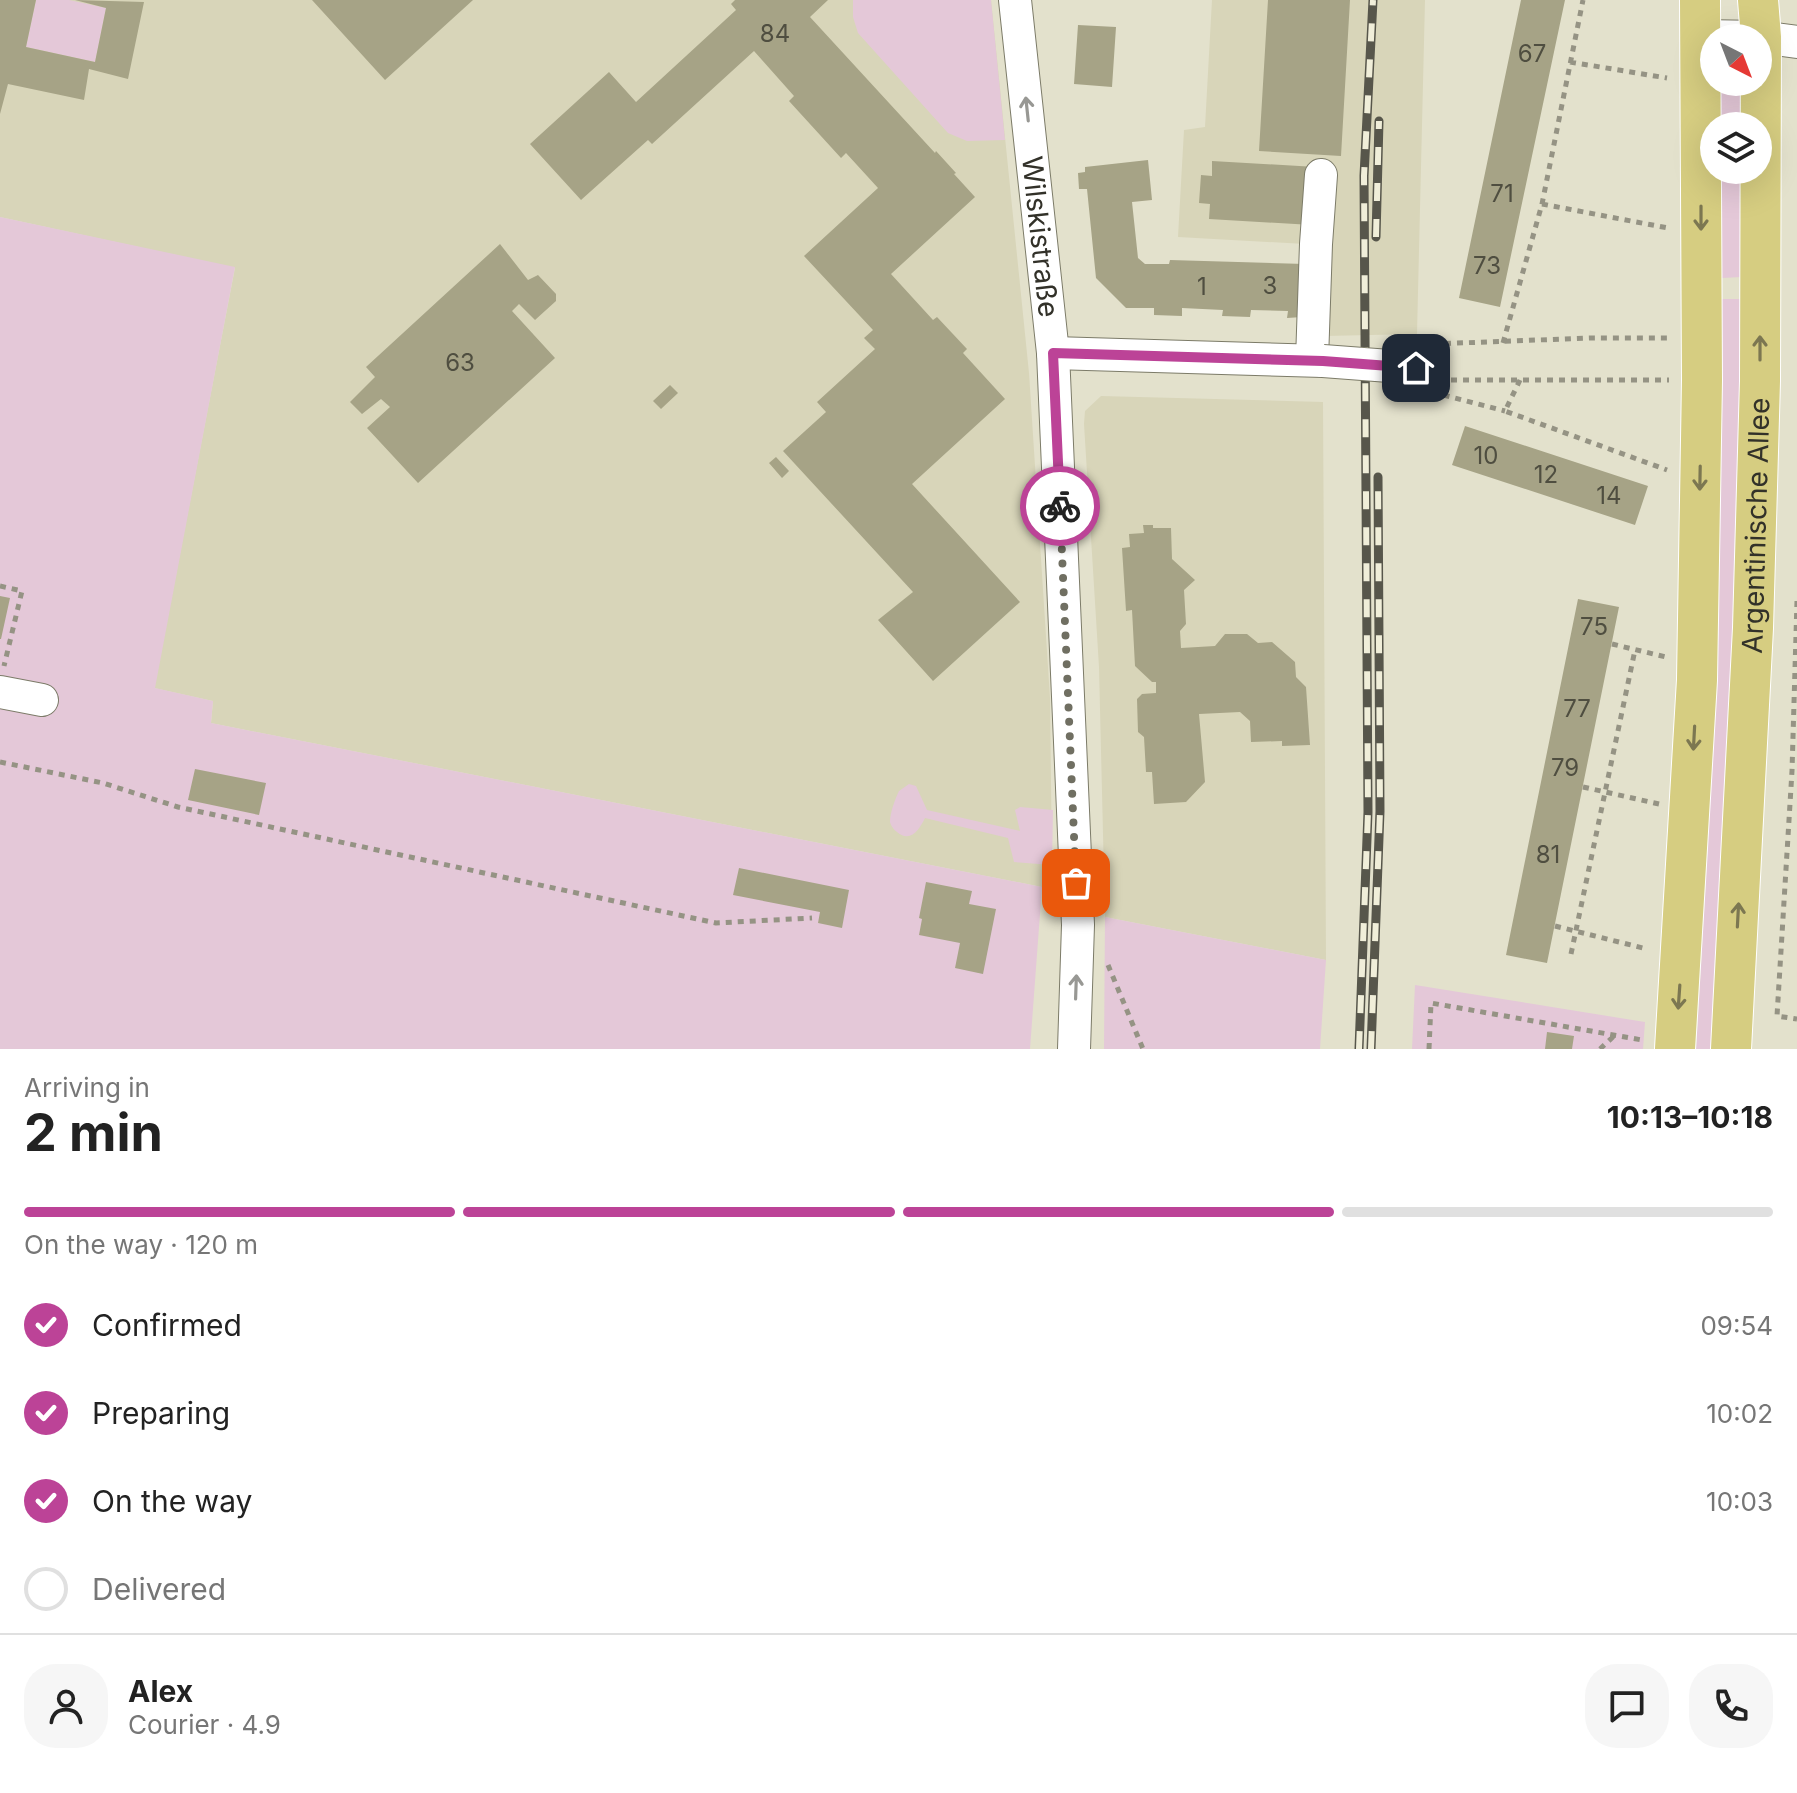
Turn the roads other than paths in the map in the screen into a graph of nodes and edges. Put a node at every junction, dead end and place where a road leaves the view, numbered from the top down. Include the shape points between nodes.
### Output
1 (1015, 0) edge
2 (1701, 18) edge
3 (1754, 24) edge
4 (1770, 96) edge
5 (1321, 175) dead end
6 (1053, 353) junction
7 (1318, 360) junction
8 (1420, 379) road end
9 (2, 679) edge
10 (42, 700) dead end
11 (1663, 1045) edge
12 (1074, 1049) edge
13 (1731, 1049) edge

6 -> 1 street, Wilskistraße
2 - 3 street
2 -> 11 main road, Argentinische Allee via 1697,680
13 -> 4 main road, Argentinische Allee via 1753,628
5 - 7 street
6 - 7 street
12 -> 6 street, Wilskistraße via 1078,925
7 - 8 street, bridge
9 - 10 street

